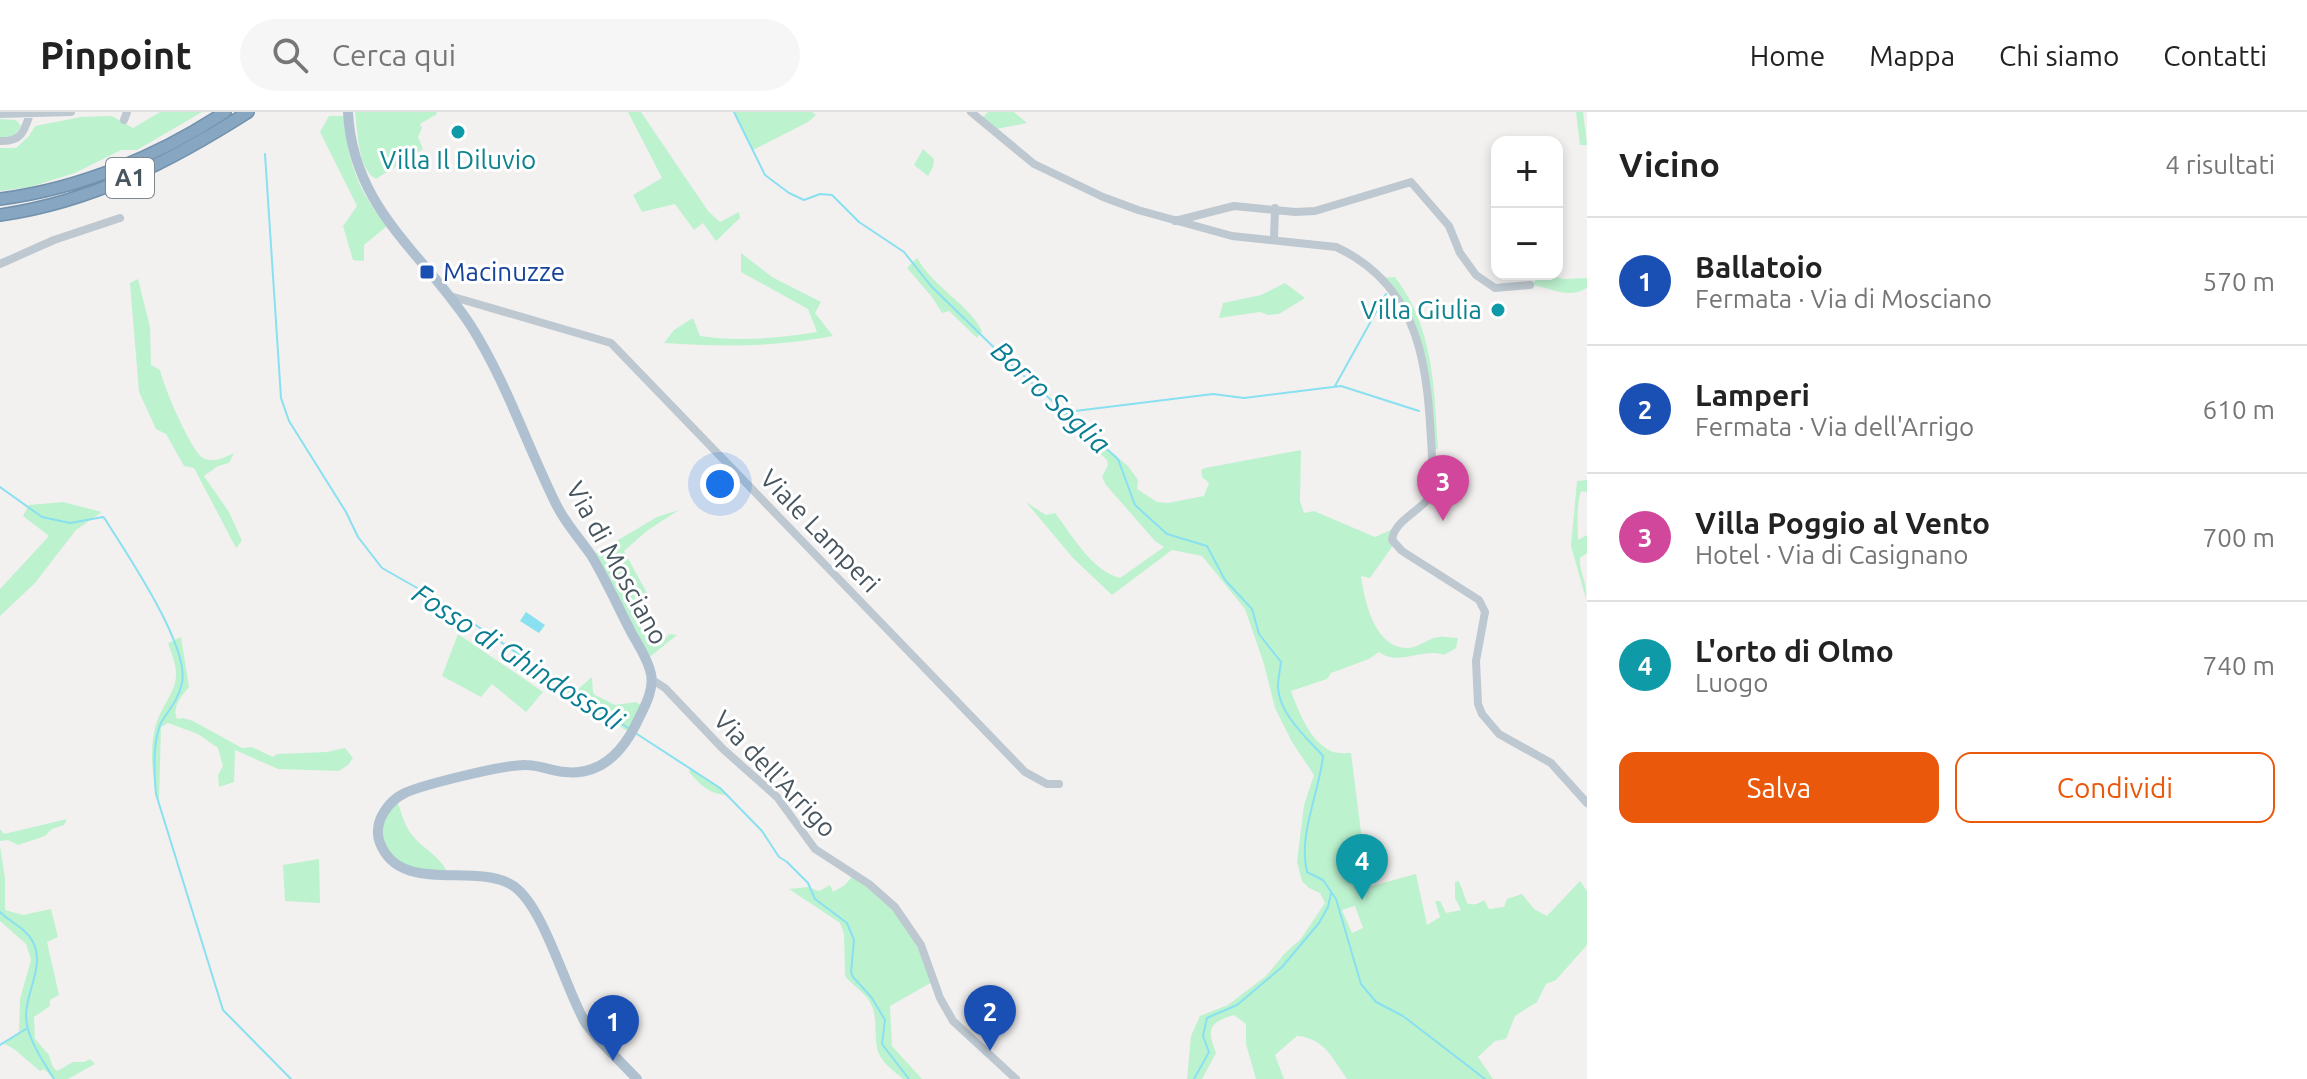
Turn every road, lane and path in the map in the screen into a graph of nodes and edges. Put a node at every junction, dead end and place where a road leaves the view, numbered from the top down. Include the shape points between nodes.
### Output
1 (71, 112) edge
2 (225, 112) edge
3 (248, 112) edge
4 (348, 112) edge
5 (971, 112) edge
6 (0, 114) edge
7 (30, 114) junction
8 (0, 141) edge
9 (0, 199) edge
10 (1275, 208) junction
11 (0, 215) edge
12 (120, 218) dead end
13 (1174, 221) junction
14 (1274, 239) junction
15 (0, 264) edge
16 (1530, 285) dead end
17 (450, 296) junction
18 (651, 679) junction
19 (1059, 784) dead end
20 (1587, 803) edge
21 (637, 1079) edge
22 (1016, 1079) edge

1 - 7 street
2 - 9 highway, A1 via 95,176
3 - 11 highway, A1 via 138,174 69,200
4 - 17 main road, Via di Mosciano via 357,162 371,198
5 - 13 street via 1034,164 1103,197
6 - 7 street
7 - 8 street via 21,136
10 - 13 street via 1234,206
10 - 14 street
10 - 16 street via 1315,211 1411,182 1449,226 1476,275 1495,288
12 - 15 street
13 - 14 street via 1232,236
14 - 20 street via 1348,252 1384,280 1403,305 1424,364 1434,490 1396,528 1392,540 1479,600 1485,612 1476,661 1482,714 1499,734 1551,763
17 - 18 main road, Via di Mosciano via 493,363 559,509 591,556
17 - 19 street, Viale Lamperi via 611,343 1025,772
18 - 21 main road, Via di Mosciano via 634,730 608,762 587,771 565,772 524,764 415,789 385,810 378,837 388,857 410,872 477,874 514,886 533,907 586,1024
18 - 22 street, Via dell'Arrigo via 777,797 815,849 895,907 921,945 953,1021

